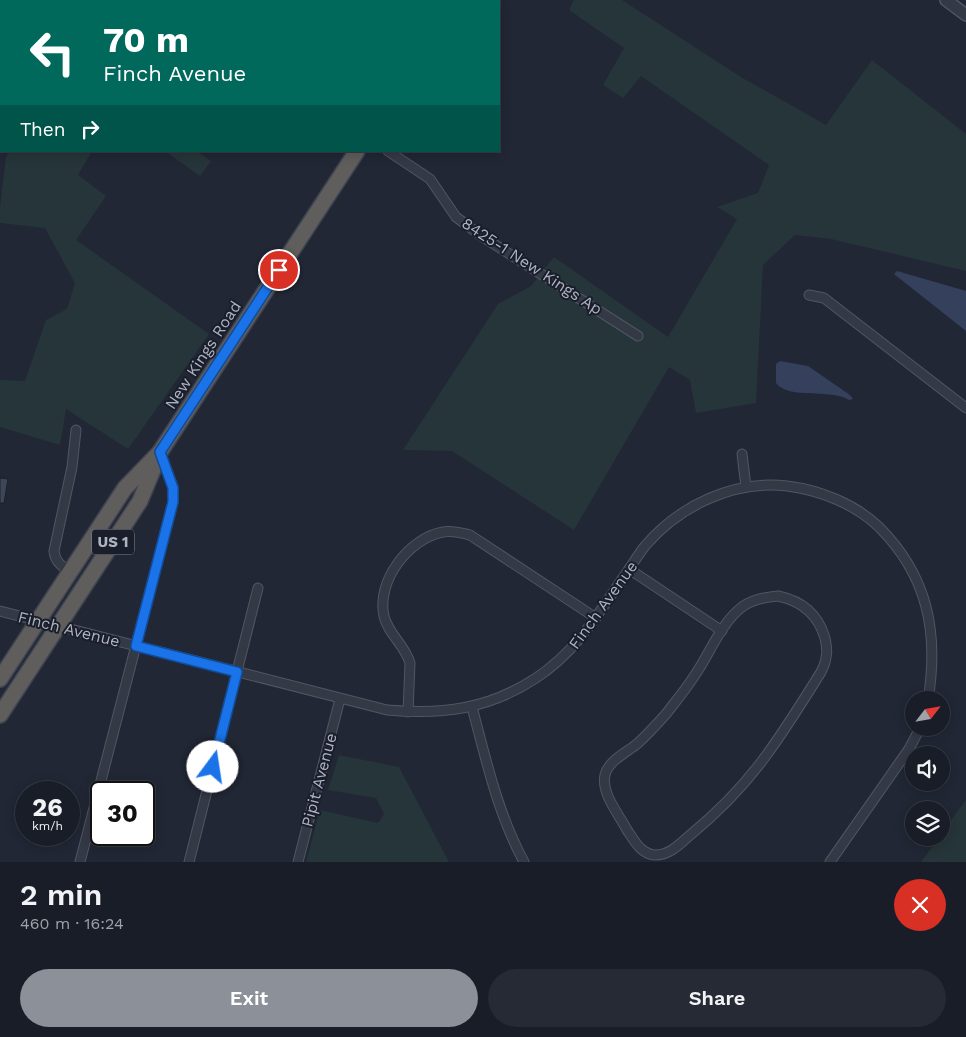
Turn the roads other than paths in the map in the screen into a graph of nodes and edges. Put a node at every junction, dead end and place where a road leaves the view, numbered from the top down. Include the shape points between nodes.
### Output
1 (946, 0) edge
2 (966, 15) edge
3 (356, 152) edge
4 (390, 152) edge
5 (809, 295) dead end
6 (638, 336) dead end
7 (966, 408) edge
8 (76, 430) dead end
9 (160, 452) junction
10 (742, 454) dead end
11 (746, 487) junction
12 (629, 569) junction
13 (70, 572) junction
14 (258, 588) dead end
15 (0, 611) edge
16 (596, 618) junction
17 (38, 621) junction
18 (58, 626) junction
19 (722, 631) junction
20 (136, 646) junction
21 (237, 672) junction
22 (0, 679) edge
23 (929, 691) edge
24 (340, 699) junction
25 (472, 707) junction
26 (408, 712) junction
27 (0, 715) edge
28 (915, 736) edge
29 (80, 862) edge
30 (189, 862) edge
31 (298, 862) edge
32 (524, 862) edge
33 (830, 862) edge

1 - 2 street
3 - 9 highway, New Kings Road / US 1
4 - 6 street, 8425-1 New Kings Ap via 430,179 461,221
5 - 7 street via 824,298
8 - 13 street via 72,467 54,551 55,558
9 - 13 highway, New Kings Road / US 1 via 125,488
9 - 18 highway, New Kings Road / US 1 via 140,501
9 - 20 street via 173,488 173,502
10 - 11 street
11 - 12 street, Finch Avenue via 703,501 674,519 657,532
11 - 23 street, Finch Avenue via 778,485 811,490 844,503 875,524 898,549 919,584 928,612 932,653
12 - 16 street, Finch Avenue
12 - 19 street
13 - 17 highway, New Kings Road / US 1
14 - 21 street
15 - 17 street, Finch Avenue
16 - 25 street, Finch Avenue via 569,652 549,669 518,689
16 - 26 street via 479,540 458,532 444,531 419,540 407,550 392,574 382,602 388,629 410,663
17 - 18 street, Finch Avenue
17 - 22 highway, New Kings Road / US 1
18 - 20 street, Finch Avenue
18 - 27 highway, New Kings Road / US 1
19 - 19 street via 744,606 755,600 778,596 795,601 818,620 827,647 826,658 821,672 766,757 745,782 706,822 672,850 654,855 634,840 606,791 606,773 677,700
20 - 21 street, Finch Avenue
20 - 29 street
21 - 24 street, Finch Avenue
21 - 30 street
24 - 26 street, Finch Avenue
24 - 31 street, Pipit Avenue
25 - 26 street, Finch Avenue via 431,713
25 - 32 street via 495,795
28 - 33 street

